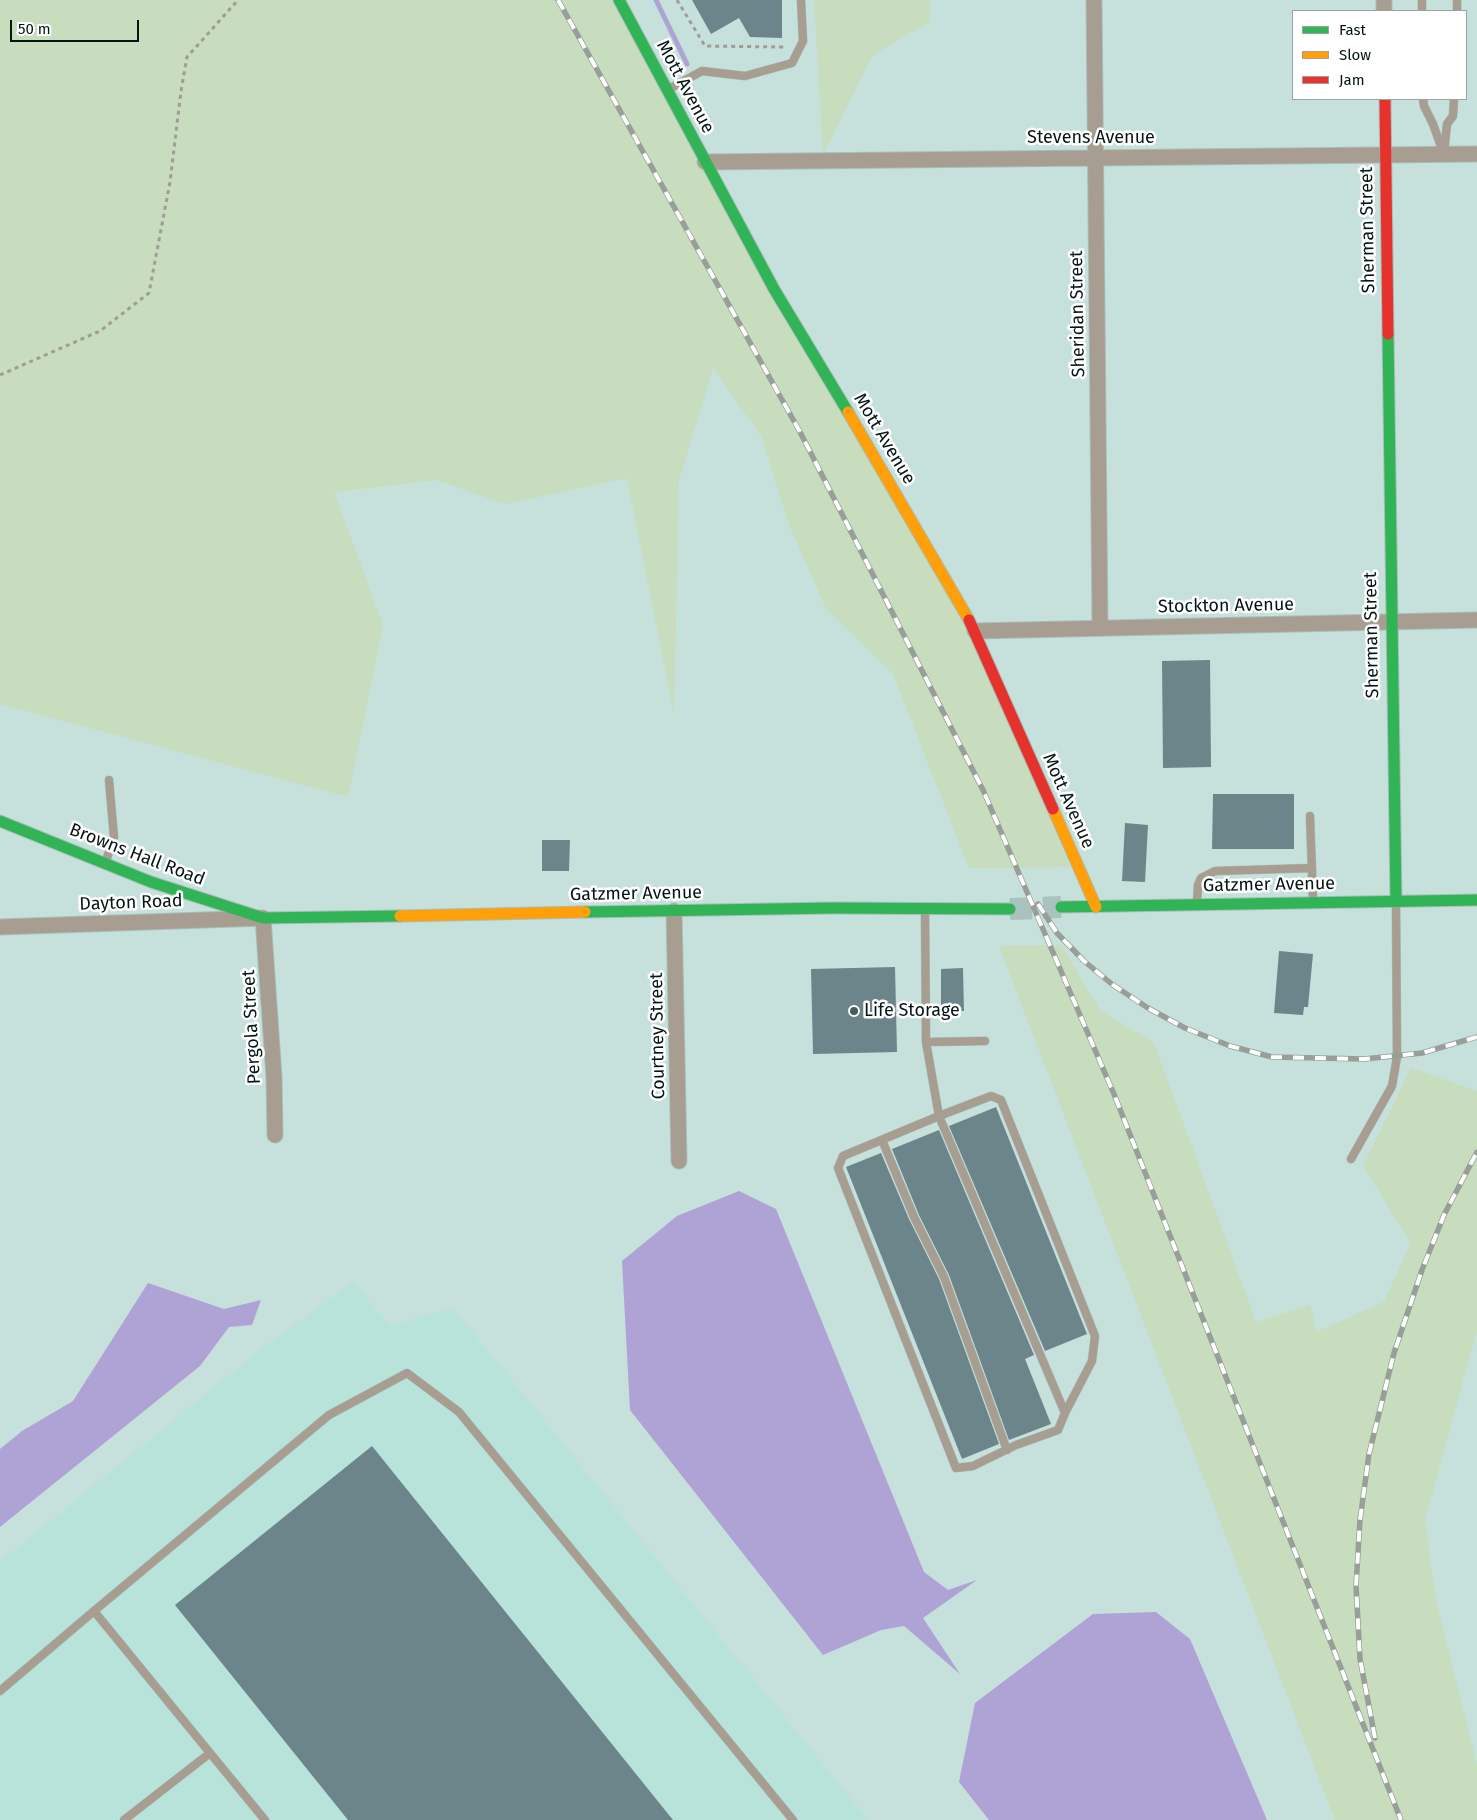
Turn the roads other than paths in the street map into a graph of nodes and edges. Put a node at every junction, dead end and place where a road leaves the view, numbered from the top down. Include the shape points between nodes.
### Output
1 (619, 0) edge
2 (802, 0) edge
3 (1094, 0) edge
4 (667, 90) junction
5 (1385, 100) edge
6 (1423, 100) edge
7 (1454, 100) edge
8 (1477, 154) edge
9 (1386, 155) junction
10 (1444, 155) junction
11 (1094, 157) junction
12 (705, 162) junction
13 (1477, 620) edge
14 (1390, 622) junction
15 (1100, 627) junction
16 (975, 631) junction
17 (109, 780) dead end
18 (1310, 816) dead end
19 (0, 820) edge
20 (105, 863) junction
21 (1312, 868) junction
22 (1477, 900) edge
23 (1313, 902) junction
24 (1396, 902) junction
25 (1197, 904) junction
26 (1061, 906) tunnel mouth
27 (1096, 907) junction
28 (925, 908) junction
29 (1010, 909) tunnel mouth
30 (674, 911) junction
31 (263, 918) junction
32 (0, 927) edge
33 (985, 1041) dead end
34 (926, 1042) junction
35 (939, 1116) junction
36 (275, 1135) dead end
37 (882, 1140) junction
38 (1351, 1159) dead end
39 (679, 1161) dead end
40 (1065, 1413) junction
41 (1007, 1450) junction
42 (94, 1611) junction
43 (0, 1691) edge
44 (210, 1753) junction
45 (124, 1820) edge
46 (265, 1820) edge
47 (793, 1820) edge

1 - 4 street, Mott Avenue
2 - 4 lane via 803,42 792,63 745,76 702,71
3 - 11 street, Sheridan Street
4 - 12 street, Mott Avenue
5 - 9 street, Sherman Street
6 - 10 lane
7 - 10 lane via 1453,116 1447,124
8 - 10 street, Stevens Avenue
9 - 10 street, Stevens Avenue
9 - 11 street, Stevens Avenue
9 - 14 street, Sherman Street
11 - 12 street, Stevens Avenue
11 - 15 street, Sheridan Street
12 - 16 street, Mott Avenue via 774,289
13 - 14 street, Stockton Avenue
14 - 15 street, Stockton Avenue
14 - 24 street, Sherman Street
15 - 16 street, Stockton Avenue
16 - 27 street, Mott Avenue
17 - 20 lane via 114,837
18 - 21 lane
19 - 20 street, Browns Hall Road
20 - 31 street, Browns Hall Road via 151,882
21 - 23 lane
21 - 25 lane via 1215,870 1201,878
22 - 24 street, Gatzmer Avenue
23 - 24 street, Gatzmer Avenue
23 - 25 street, Gatzmer Avenue
24 - 38 lane, Sherman Street via 1398,1057 1392,1086
25 - 27 street, Gatzmer Avenue
26 - 27 street, Gatzmer Avenue
28 - 29 street, Gatzmer Avenue
28 - 30 street, Gatzmer Avenue
28 - 34 lane
30 - 31 street, Gatzmer Avenue
30 - 39 street, Courtney Street
31 - 32 street, Dayton Road
31 - 36 street, Pergola Street
33 - 34 lane
34 - 35 lane
35 - 37 lane
35 - 40 lane
35 - 40 lane via 990,1096 1001,1100 1095,1336 1092,1361
37 - 41 lane via 914,1217 944,1277
37 - 41 lane via 843,1156 838,1168 956,1468 973,1466
40 - 41 lane via 1058,1430
42 - 43 lane
42 - 44 lane
42 - 47 lane via 329,1415 408,1372 459,1412
44 - 45 lane
44 - 46 lane

